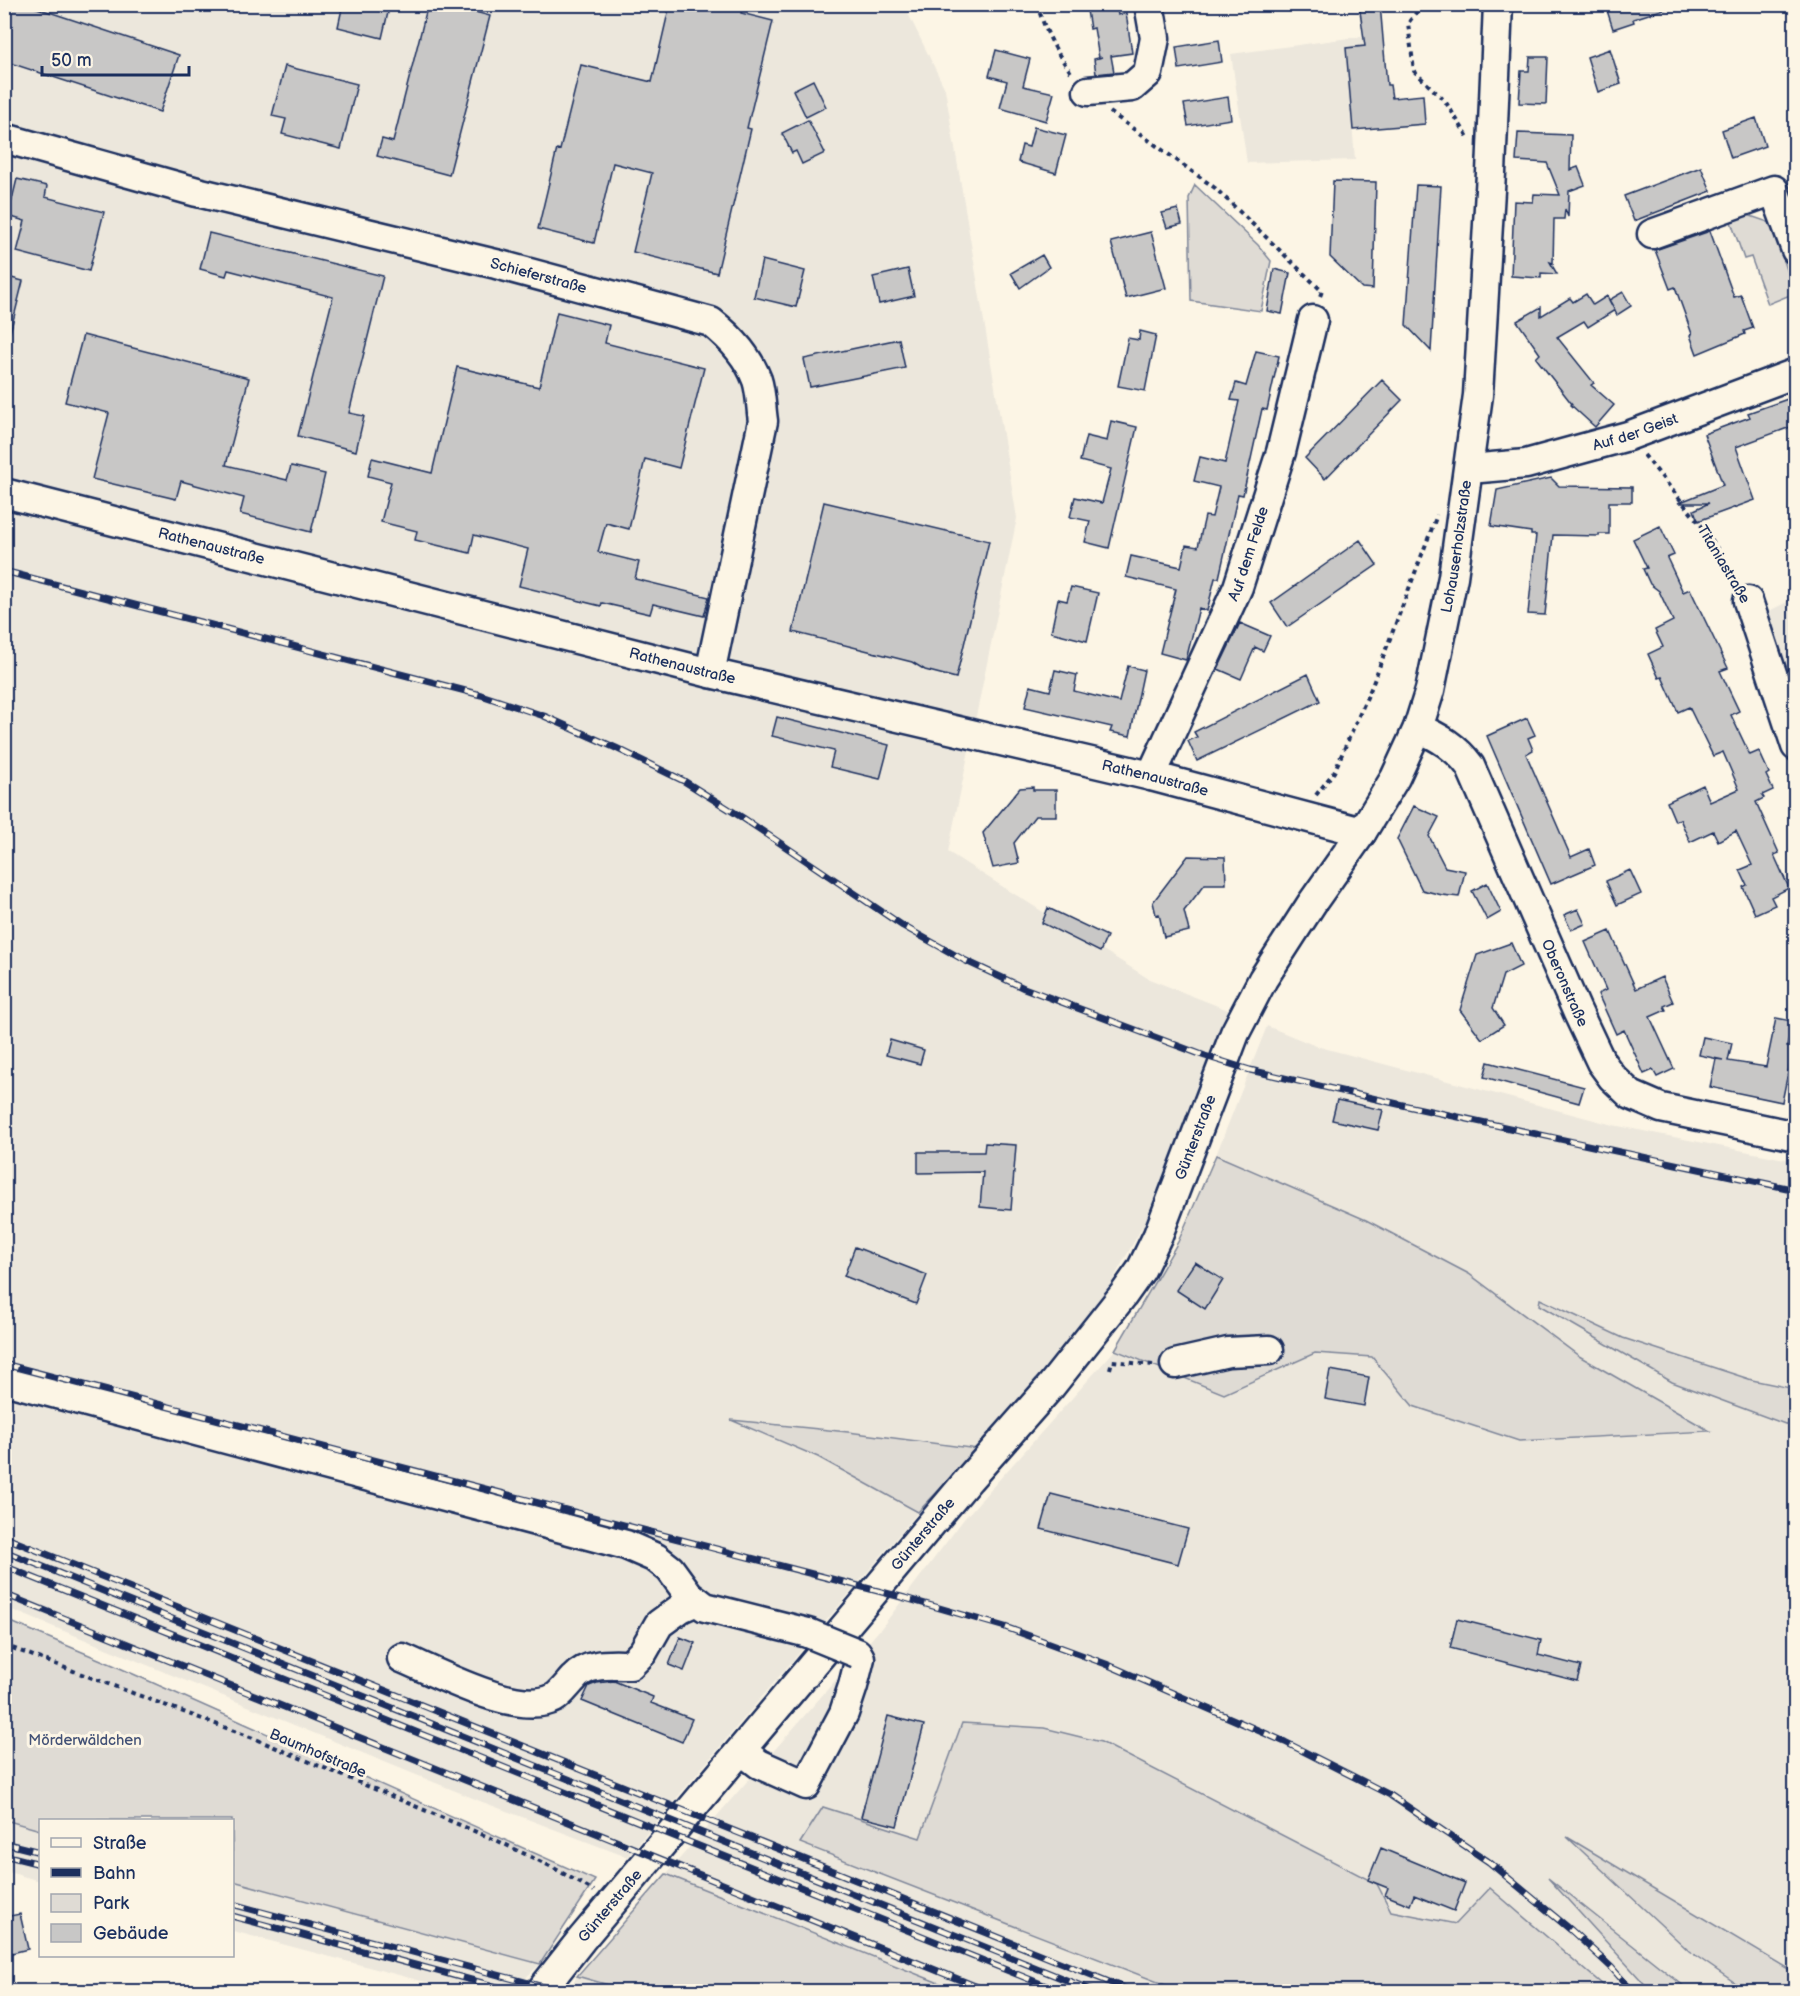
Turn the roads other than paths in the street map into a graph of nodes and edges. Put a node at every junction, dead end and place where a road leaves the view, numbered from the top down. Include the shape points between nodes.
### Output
1 (1149, 4) edge
2 (1498, 4) edge
3 (1088, 91) road end
4 (4, 138) edge
5 (1652, 234) dead end
6 (1796, 250) edge
7 (1312, 320) road end
8 (1796, 373) edge
9 (1467, 482) junction
10 (4, 492) edge
11 (1748, 601) road end
12 (711, 673) junction
13 (1418, 729) junction
14 (1796, 746) edge
15 (1151, 776) junction
16 (1362, 832) junction
17 (1235, 1033) joint
18 (1796, 1136) edge
19 (1269, 1350) dead end
20 (1175, 1364) road end
21 (4, 1380) edge
22 (697, 1601) junction
23 (402, 1658) dead end
24 (742, 1751) junction
25 (540, 1992) edge

1 - 3 street via 1155,38 1148,73 1132,87
2 - 9 street, Lohauserholzstraße via 1478,395
4 - 12 street, Schieferstraße via 197,192 496,264 711,322 744,355 757,381 763,421
5 - 6 street via 1774,190
7 - 15 street, Auf dem Felde via 1281,452 1238,587
8 - 9 street, Auf der Geist via 1628,436
9 - 13 street, Lohauserholzstraße via 1438,657
10 - 12 street, Rathenaustraße
11 - 14 street, Titaniastraße
12 - 15 street, Rathenaustraße
13 - 16 street, Lohauserholzstraße via 1395,778
13 - 18 street, Oberonstraße via 1447,742 1470,766 1577,1011 1612,1077 1631,1095 1661,1108
15 - 16 street, Rathenaustraße
16 - 17 street, Lohauserholzstraße via 1269,970
17 - 24 street, Günterstraße via 1141,1270 1051,1386
19 - 20 street via 1228,1352
21 - 22 street via 626,1545 670,1569
22 - 23 street via 659,1624 643,1652 630,1665 592,1666 577,1674 555,1698 534,1703 501,1700
22 - 24 street, bridge via 705,1607 808,1633 857,1653 860,1658 844,1713 806,1785 759,1764
24 - 25 street, Günterstraße

